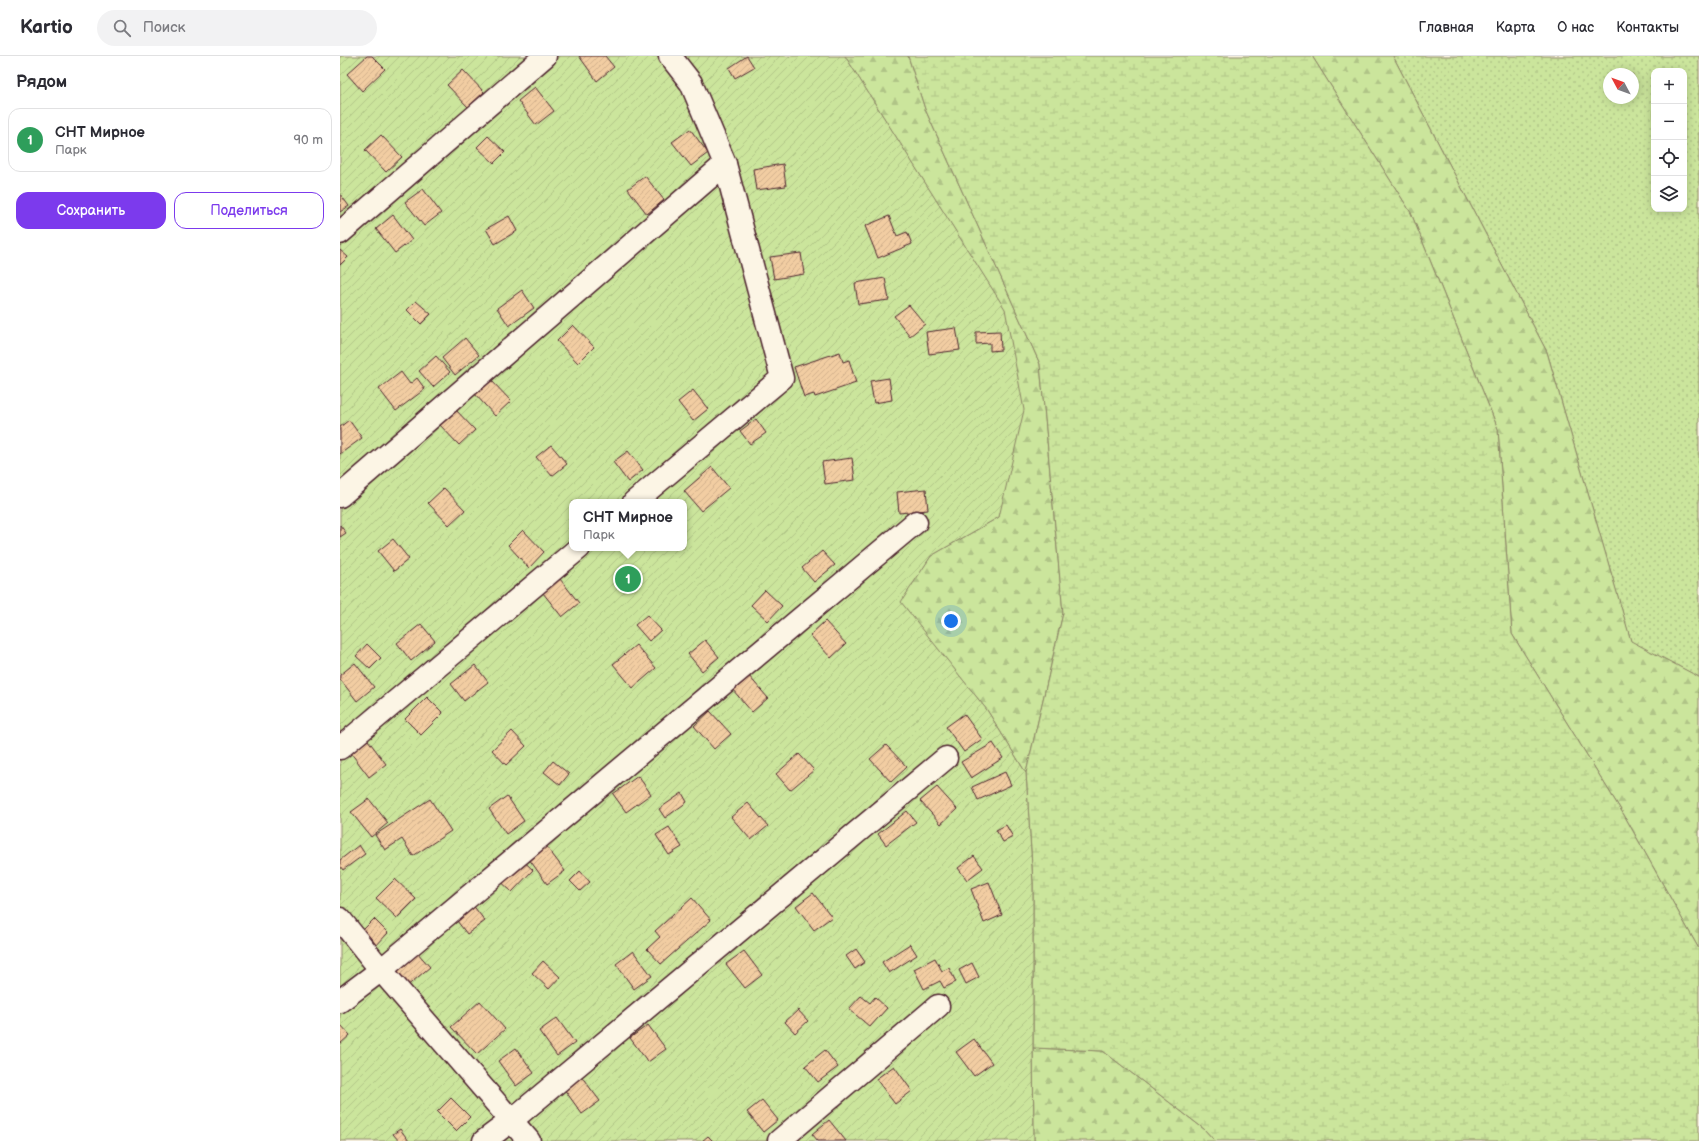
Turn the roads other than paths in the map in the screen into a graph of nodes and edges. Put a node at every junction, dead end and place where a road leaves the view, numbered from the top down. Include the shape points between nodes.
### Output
1 (545, 56) edge
2 (670, 56) edge
3 (725, 164) junction
4 (340, 233) edge
5 (340, 496) edge
6 (638, 499) edge
7 (916, 522) dead end
8 (575, 551) edge
9 (340, 748) edge
10 (946, 758) dead end
11 (340, 919) edge
12 (381, 970) junction
13 (340, 1001) edge
14 (938, 1006) dead end
15 (512, 1120) junction
16 (484, 1141) edge
17 (529, 1141) edge
18 (778, 1141) edge

1 - 4 street
2 - 3 street via 691,83
3 - 5 street
3 - 6 street via 782,378
7 - 12 street
8 - 9 street
10 - 15 street
11 - 12 street
12 - 13 street
12 - 15 street
14 - 18 street
15 - 16 street
15 - 17 street

